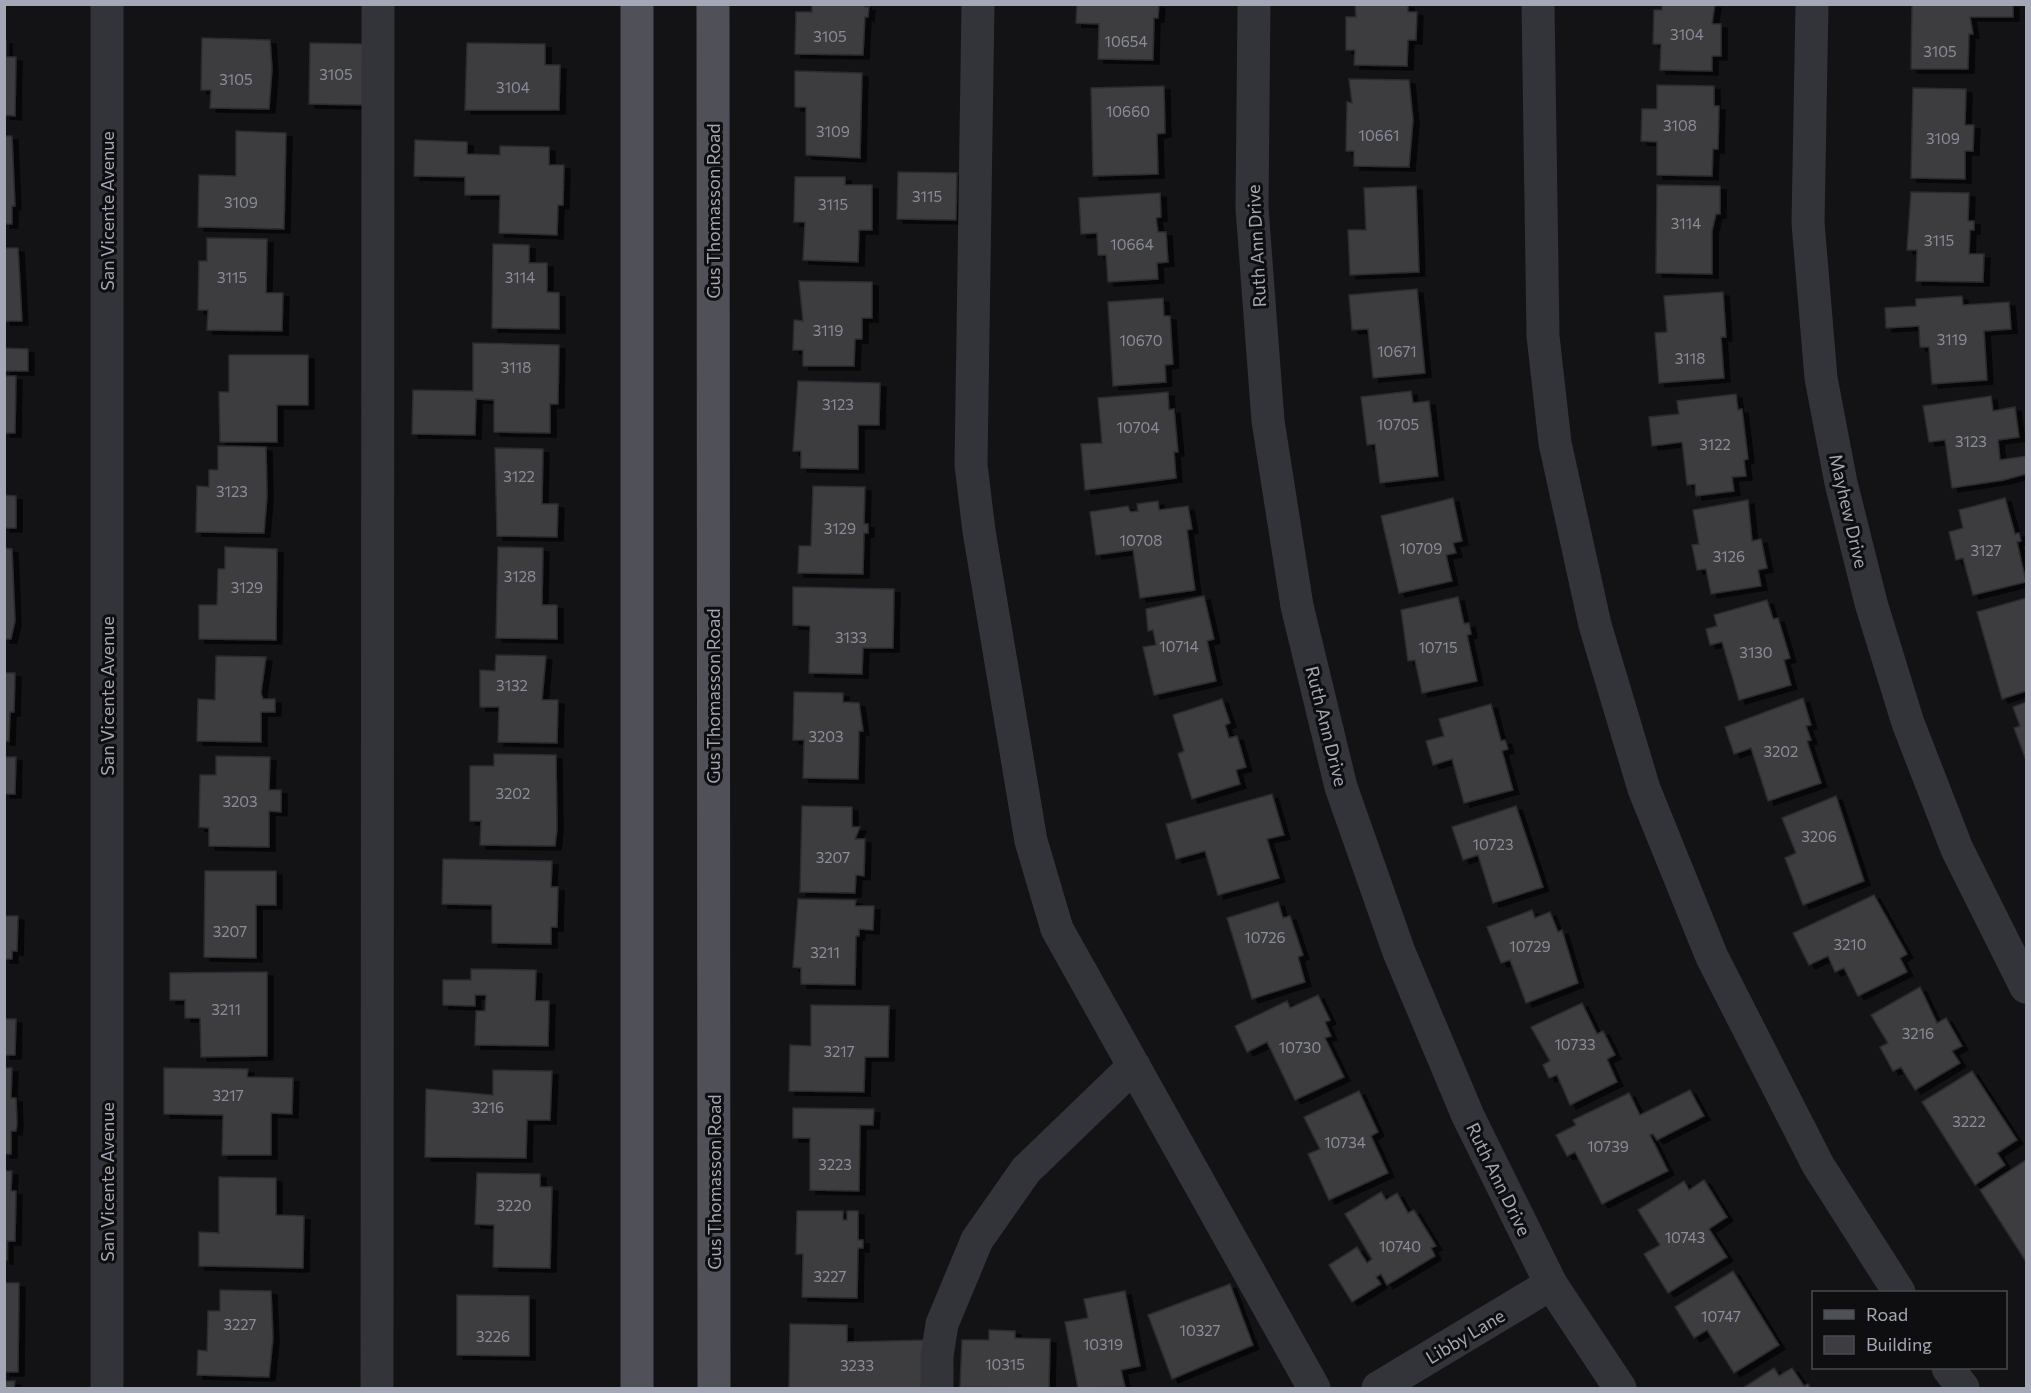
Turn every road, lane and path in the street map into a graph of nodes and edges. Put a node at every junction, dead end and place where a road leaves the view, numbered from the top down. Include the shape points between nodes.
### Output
1 (107, 4) edge
2 (378, 4) edge
3 (638, 4) edge
4 (713, 4) edge
5 (978, 4) edge
6 (1254, 4) edge
7 (1538, 4) edge
8 (1812, 4) edge
9 (2026, 987) edge
10 (1134, 1066) junction
11 (1551, 1284) junction
12 (1898, 1291) edge
13 (1949, 1369) edge
14 (107, 1389) edge
15 (377, 1389) edge
16 (638, 1389) edge
17 (714, 1389) edge
18 (937, 1389) edge
19 (1314, 1389) edge
20 (1378, 1389) edge
21 (1620, 1389) edge
22 (1962, 1389) edge

1 - 14 street, San Vicente Avenue
2 - 15 street
3 - 16 main road
4 - 17 main road, Gus Thomasson Road
5 - 10 street via 971,465 979,531 1034,852 1057,928
6 - 11 street, Ruth Ann Drive via 1252,208 1268,421 1297,606 1341,787 1399,952 1468,1116
7 - 12 street via 1543,336 1555,443 1595,625 1644,789 1712,957 1818,1165
8 - 9 street, Mayhew Drive via 1808,223 1821,378 1841,483 1871,603 1908,723 1957,849
10 - 18 street via 1026,1170 977,1240 942,1324
10 - 19 street
11 - 20 street, Libby Lane
11 - 21 street, Ruth Ann Drive
13 - 22 street

